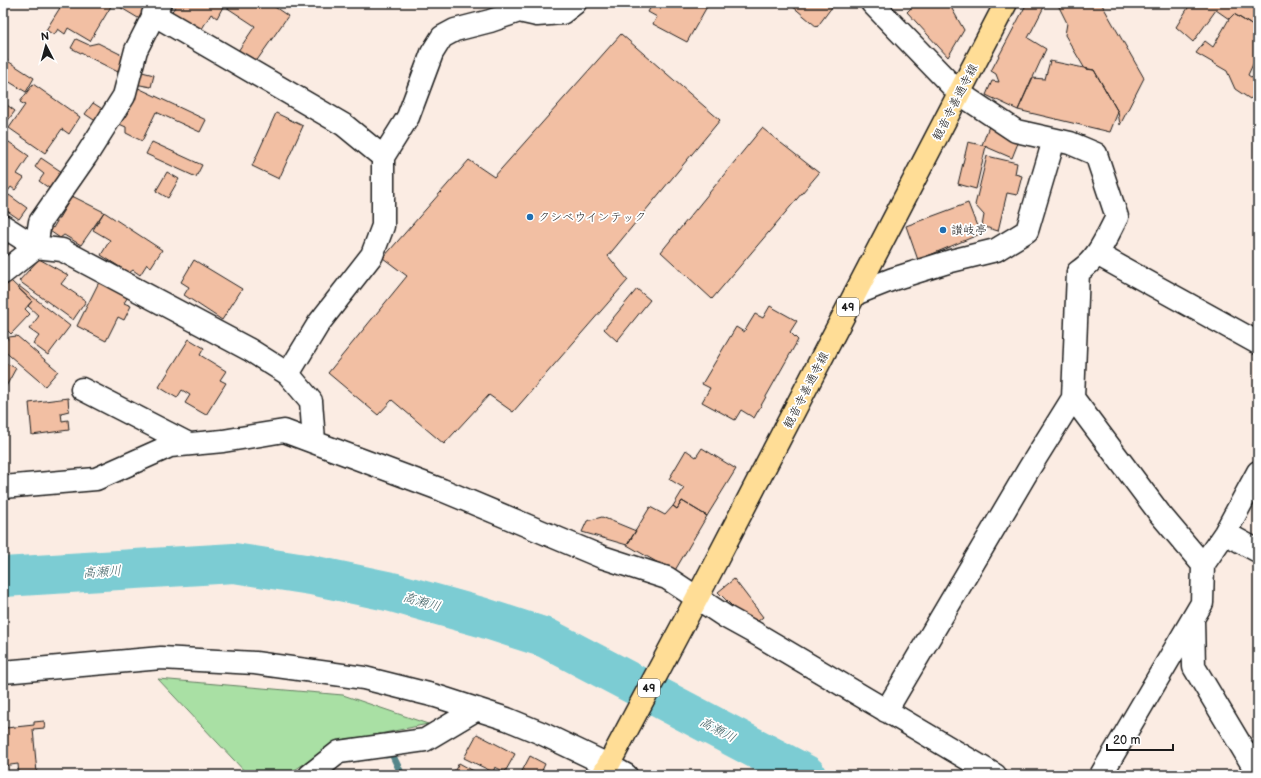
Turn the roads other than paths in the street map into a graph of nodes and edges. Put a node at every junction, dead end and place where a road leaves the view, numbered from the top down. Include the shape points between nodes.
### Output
1 (575, 3) edge
2 (872, 3) edge
3 (1006, 3) edge
4 (156, 8) edge
5 (959, 93) junction
6 (1054, 140) junction
7 (383, 157) junction
8 (3, 226) edge
9 (36, 247) junction
10 (1097, 254) junction
11 (3, 273) edge
12 (855, 294) junction
13 (1258, 344) edge
14 (288, 374) junction
15 (82, 389) dead end
16 (1073, 398) junction
17 (314, 441) junction
18 (189, 444) junction
19 (1258, 472) edge
20 (3, 487) edge
21 (1225, 533) junction
22 (1258, 551) edge
23 (1203, 565) junction
24 (694, 605) junction
25 (1193, 618) junction
26 (3, 672) edge
27 (477, 709) junction
28 (886, 711) junction
29 (612, 772) edge
30 (1258, 774) edge
31 (310, 775) edge
32 (995, 775) edge
33 (1101, 775) edge

1 - 7 street via 562,13 537,15 519,11 455,30 442,37 432,53 408,117
2 - 5 street
3 - 5 main road, 観音寺善通寺線 / 49
4 - 7 street via 344,126
4 - 9 street via 136,50 124,96 40,222
5 - 6 street via 1016,132
5 - 12 main road, 観音寺善通寺線 / 49
6 - 10 street via 1096,154 1117,217
6 - 12 street via 1027,231 996,250 892,279
7 - 14 street via 383,226 372,255 319,323
8 - 9 street
9 - 11 street
9 - 14 street via 62,250 250,350
10 - 13 street
10 - 16 street via 1088,266 1078,272
12 - 24 main road, 観音寺善通寺線 / 49
14 - 17 street via 311,401
15 - 18 street
16 - 23 street via 1160,514
16 - 28 street
17 - 18 street via 284,431
17 - 24 street via 442,490 602,557 667,578
18 - 20 street via 170,446 96,479
19 - 21 street
21 - 22 street
21 - 23 street
23 - 25 street via 1202,603
24 - 28 street via 726,617
24 - 29 main road, 観音寺善通寺線 / 49
25 - 30 street via 1194,667
25 - 33 street
26 - 27 street via 161,658 255,663 364,678
27 - 29 street via 541,733
27 - 31 street via 425,740 339,752
28 - 32 street

